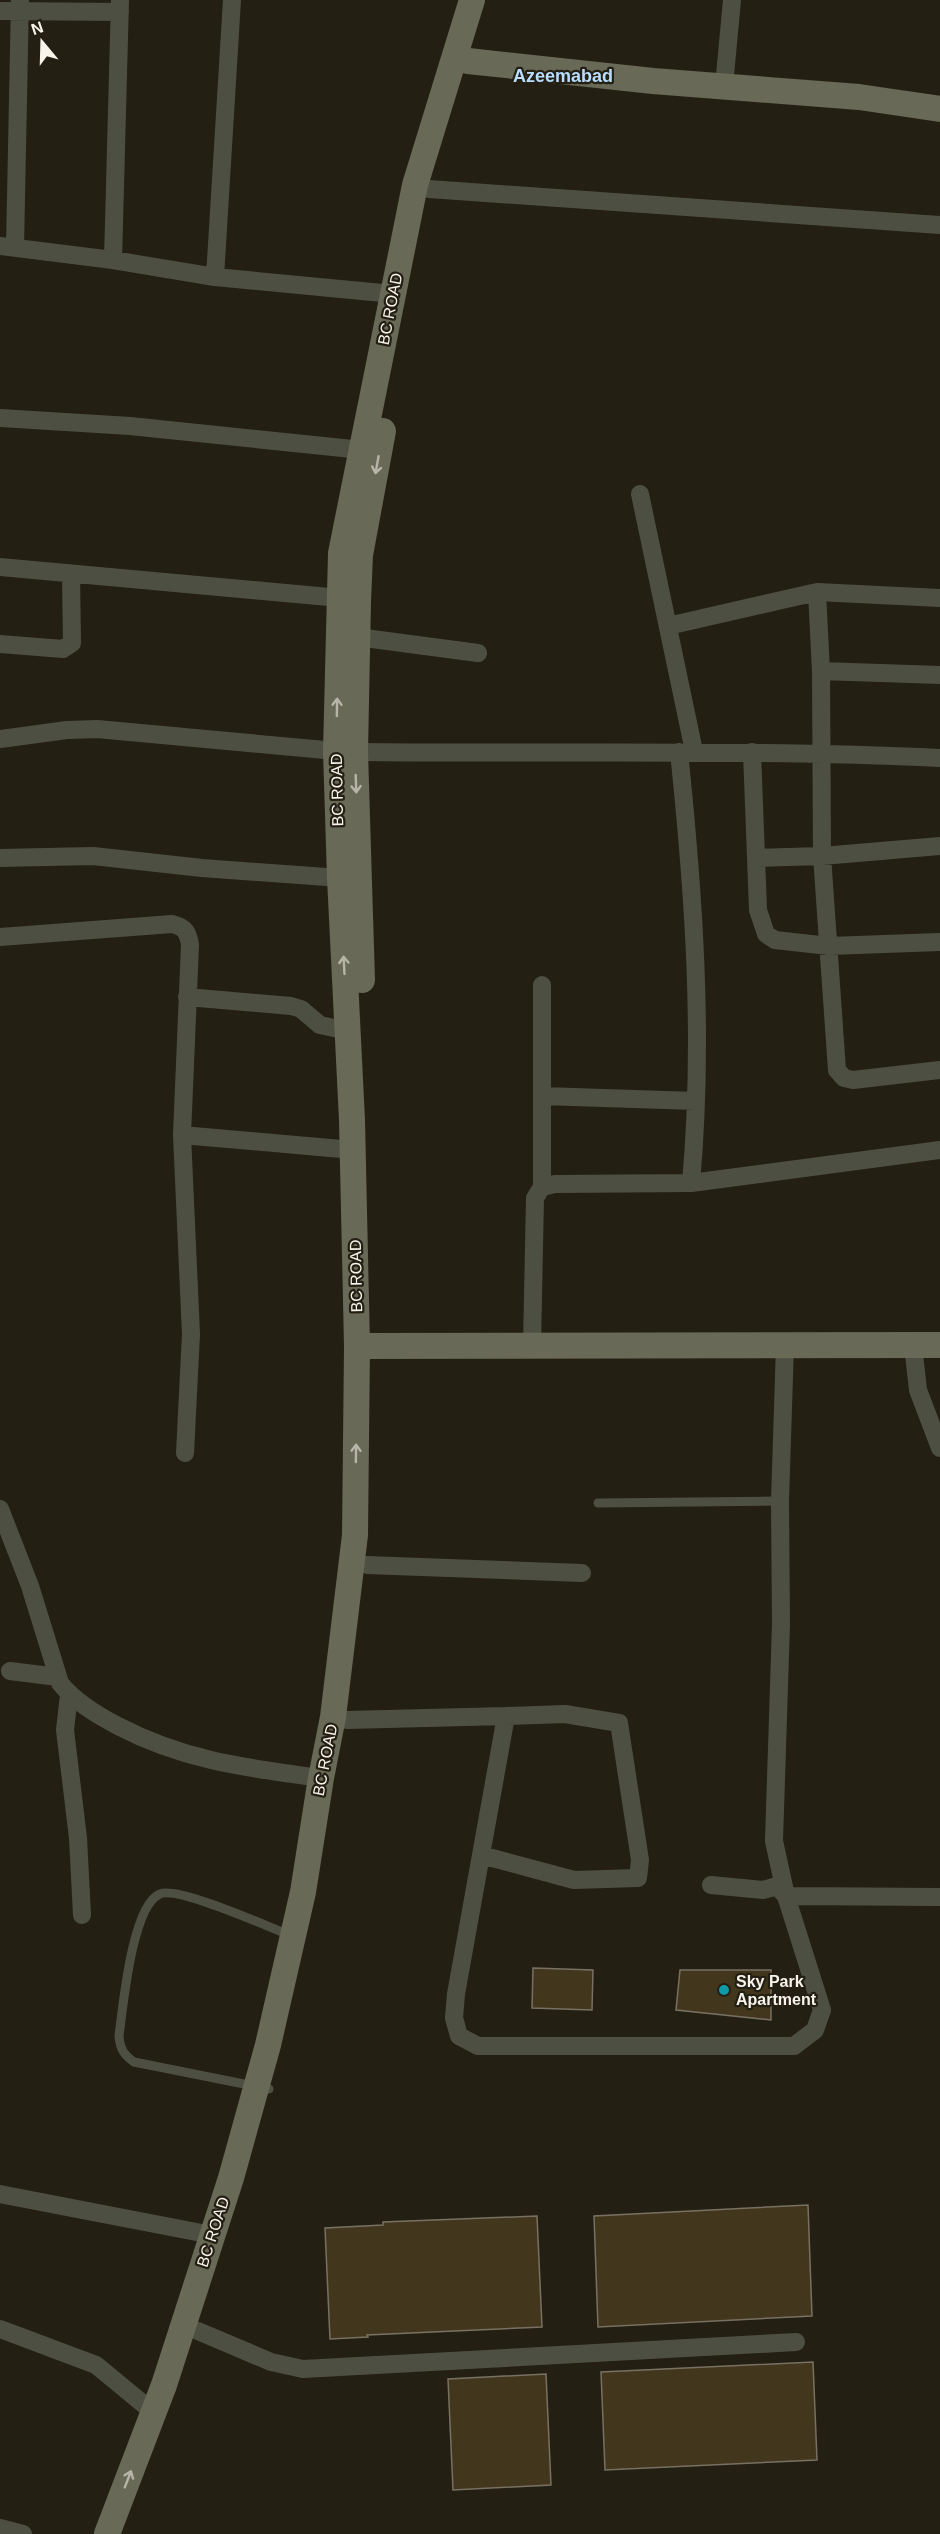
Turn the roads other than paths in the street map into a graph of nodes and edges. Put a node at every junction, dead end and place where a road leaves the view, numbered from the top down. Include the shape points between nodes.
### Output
1 (232, 0) edge
2 (472, 0) edge
3 (487, 0) edge
4 (732, 0) edge
5 (20, 5) edge
6 (120, 6) edge
7 (0, 11) edge
8 (461, 59) junction
9 (724, 86) junction
10 (940, 109) edge
11 (429, 189) junction
12 (940, 225) edge
13 (8, 246) edge
14 (113, 260) junction
15 (215, 277) junction
16 (400, 295) junction
17 (0, 418) edge
18 (362, 450) junction
19 (640, 494) dead end
20 (0, 567) edge
21 (30, 575) junction
22 (71, 578) junction
23 (0, 580) edge
24 (817, 592) junction
25 (940, 598) edge
26 (349, 599) junction
27 (668, 626) junction
28 (357, 637) junction
29 (0, 644) edge
30 (478, 653) dead end
31 (821, 671) junction
32 (940, 675) edge
33 (0, 739) edge
34 (345, 752) junction
35 (687, 752) junction
36 (752, 752) junction
37 (821, 752) junction
38 (940, 758) edge
39 (940, 846) edge
40 (822, 856) junction
41 (0, 858) edge
42 (756, 858) junction
43 (339, 878) junction
44 (0, 937) edge
45 (940, 942) edge
46 (829, 946) junction
47 (542, 985) dead end
48 (187, 997) junction
49 (348, 1031) junction
50 (940, 1070) edge
51 (542, 1096) junction
52 (696, 1101) junction
53 (182, 1134) junction
54 (353, 1150) junction
55 (940, 1150) edge
56 (691, 1183) junction
57 (542, 1187) junction
58 (785, 1345) junction
59 (913, 1345) junction
60 (940, 1345) edge
61 (365, 1346) junction
62 (532, 1346) junction
63 (940, 1448) edge
64 (185, 1453) dead end
65 (780, 1501) junction
66 (598, 1503) dead end
67 (0, 1509) edge
68 (367, 1565) junction
69 (582, 1573) dead end
70 (10, 1671) dead end
71 (58, 1677) junction
72 (69, 1695) junction
73 (506, 1716) junction
74 (340, 1718) junction
75 (321, 1778) junction
76 (481, 1855) junction
77 (711, 1885) dead end
78 (786, 1896) junction
79 (940, 1897) edge
80 (82, 1915) dead end
81 (292, 1936) junction
82 (263, 2088) junction
83 (0, 2194) edge
84 (219, 2237) junction
85 (0, 2329) edge
86 (198, 2331) junction
87 (796, 2342) dead end
88 (153, 2412) junction
89 (0, 2528) edge
90 (23, 2534) edge
91 (107, 2534) edge
92 (126, 2534) edge

1 - 15 street
2 - 8 street, BC ROAD
3 - 8 street, BC ROAD
4 - 9 street
5 - 6 street
5 - 7 street
5 - 13 street
6 - 14 street
8 - 9 street
8 - 11 street, BC ROAD
8 - 16 street, BC ROAD via 415,185
9 - 10 street via 859,97
11 - 12 street
11 - 16 street, BC ROAD
13 - 14 street
14 - 15 street
15 - 16 street
16 - 18 street, BC ROAD
16 -> 26 street, BC ROAD via 360,555
17 - 18 street via 130,426
18 - 26 street, BC ROAD via 340,554
19 - 27 street
20 - 21 street
21 - 22 street
21 - 23 street
22 - 26 street
22 - 29 street via 72,644 63,649
24 - 25 street
24 - 27 street
24 - 31 street
26 - 28 street, BC ROAD
34 -> 26 street, BC ROAD
27 - 35 street
28 - 30 street
28 - 34 street, BC ROAD
31 - 32 street
31 - 37 street
33 - 34 street via 97,729
34 - 35 street
34 - 43 street, BC ROAD
34 -> 61 street, BC ROAD
35 - 36 street
35 - 52 street via 698,1007
36 - 37 street
36 - 42 street
37 - 38 street
37 - 40 street
39 - 40 street
40 - 42 street
40 - 46 street
41 - 43 street via 85,856
42 - 46 street via 758,910 766,934 775,940
49 -> 43 street, BC ROAD
44 - 48 street via 172,924 182,927 190,945
45 - 46 street
46 - 50 street via 834,1056 837,1070 844,1078
47 - 51 street
48 - 49 street via 291,1006 320,1025
48 - 53 street
49 - 54 street, BC ROAD
51 - 52 street
51 - 57 street
52 - 56 street
53 - 54 street
53 - 64 street via 191,1335
54 - 61 street, BC ROAD
55 - 56 street
56 - 57 street
57 - 62 street via 535,1198
58 - 59 street
58 - 62 street
58 - 65 street
59 - 60 street
59 - 63 street via 918,1390
61 - 62 street
61 - 68 street, BC ROAD via 374,1457
74 -> 61 street, BC ROAD
65 - 66 lane
65 - 78 street via 781,1624 774,1841
67 - 71 street via 30,1586
68 - 69 street
68 - 74 street, BC ROAD via 354,1688
70 - 71 street
71 - 72 street
72 - 75 street via 100,1717 171,1750 235,1766
72 - 80 street via 66,1730
73 - 74 street
73 - 76 street
73 - 76 street via 565,1714 619,1723 640,1860 638,1878 574,1880
74 - 75 street, BC ROAD
74 - 82 street, BC ROAD via 319,1892
75 - 81 street, BC ROAD
76 - 78 street via 454,2019 459,2036 478,2046 794,2046 815,2030 822,2010
77 - 78 street via 763,1890 777,1886
78 - 79 street
81 - 82 street, BC ROAD
81 - 82 lane via 170,1892 159,1894 149,1903 131,1951 119,2036 126,2056 135,2062
82 - 84 street, BC ROAD via 245,2182
83 - 84 street
84 - 86 street, BC ROAD
84 - 88 street, BC ROAD
85 - 88 street via 96,2366
86 - 87 street via 271,2362 303,2369
86 - 92 street, BC ROAD
91 -> 88 street, BC ROAD
89 - 90 street

